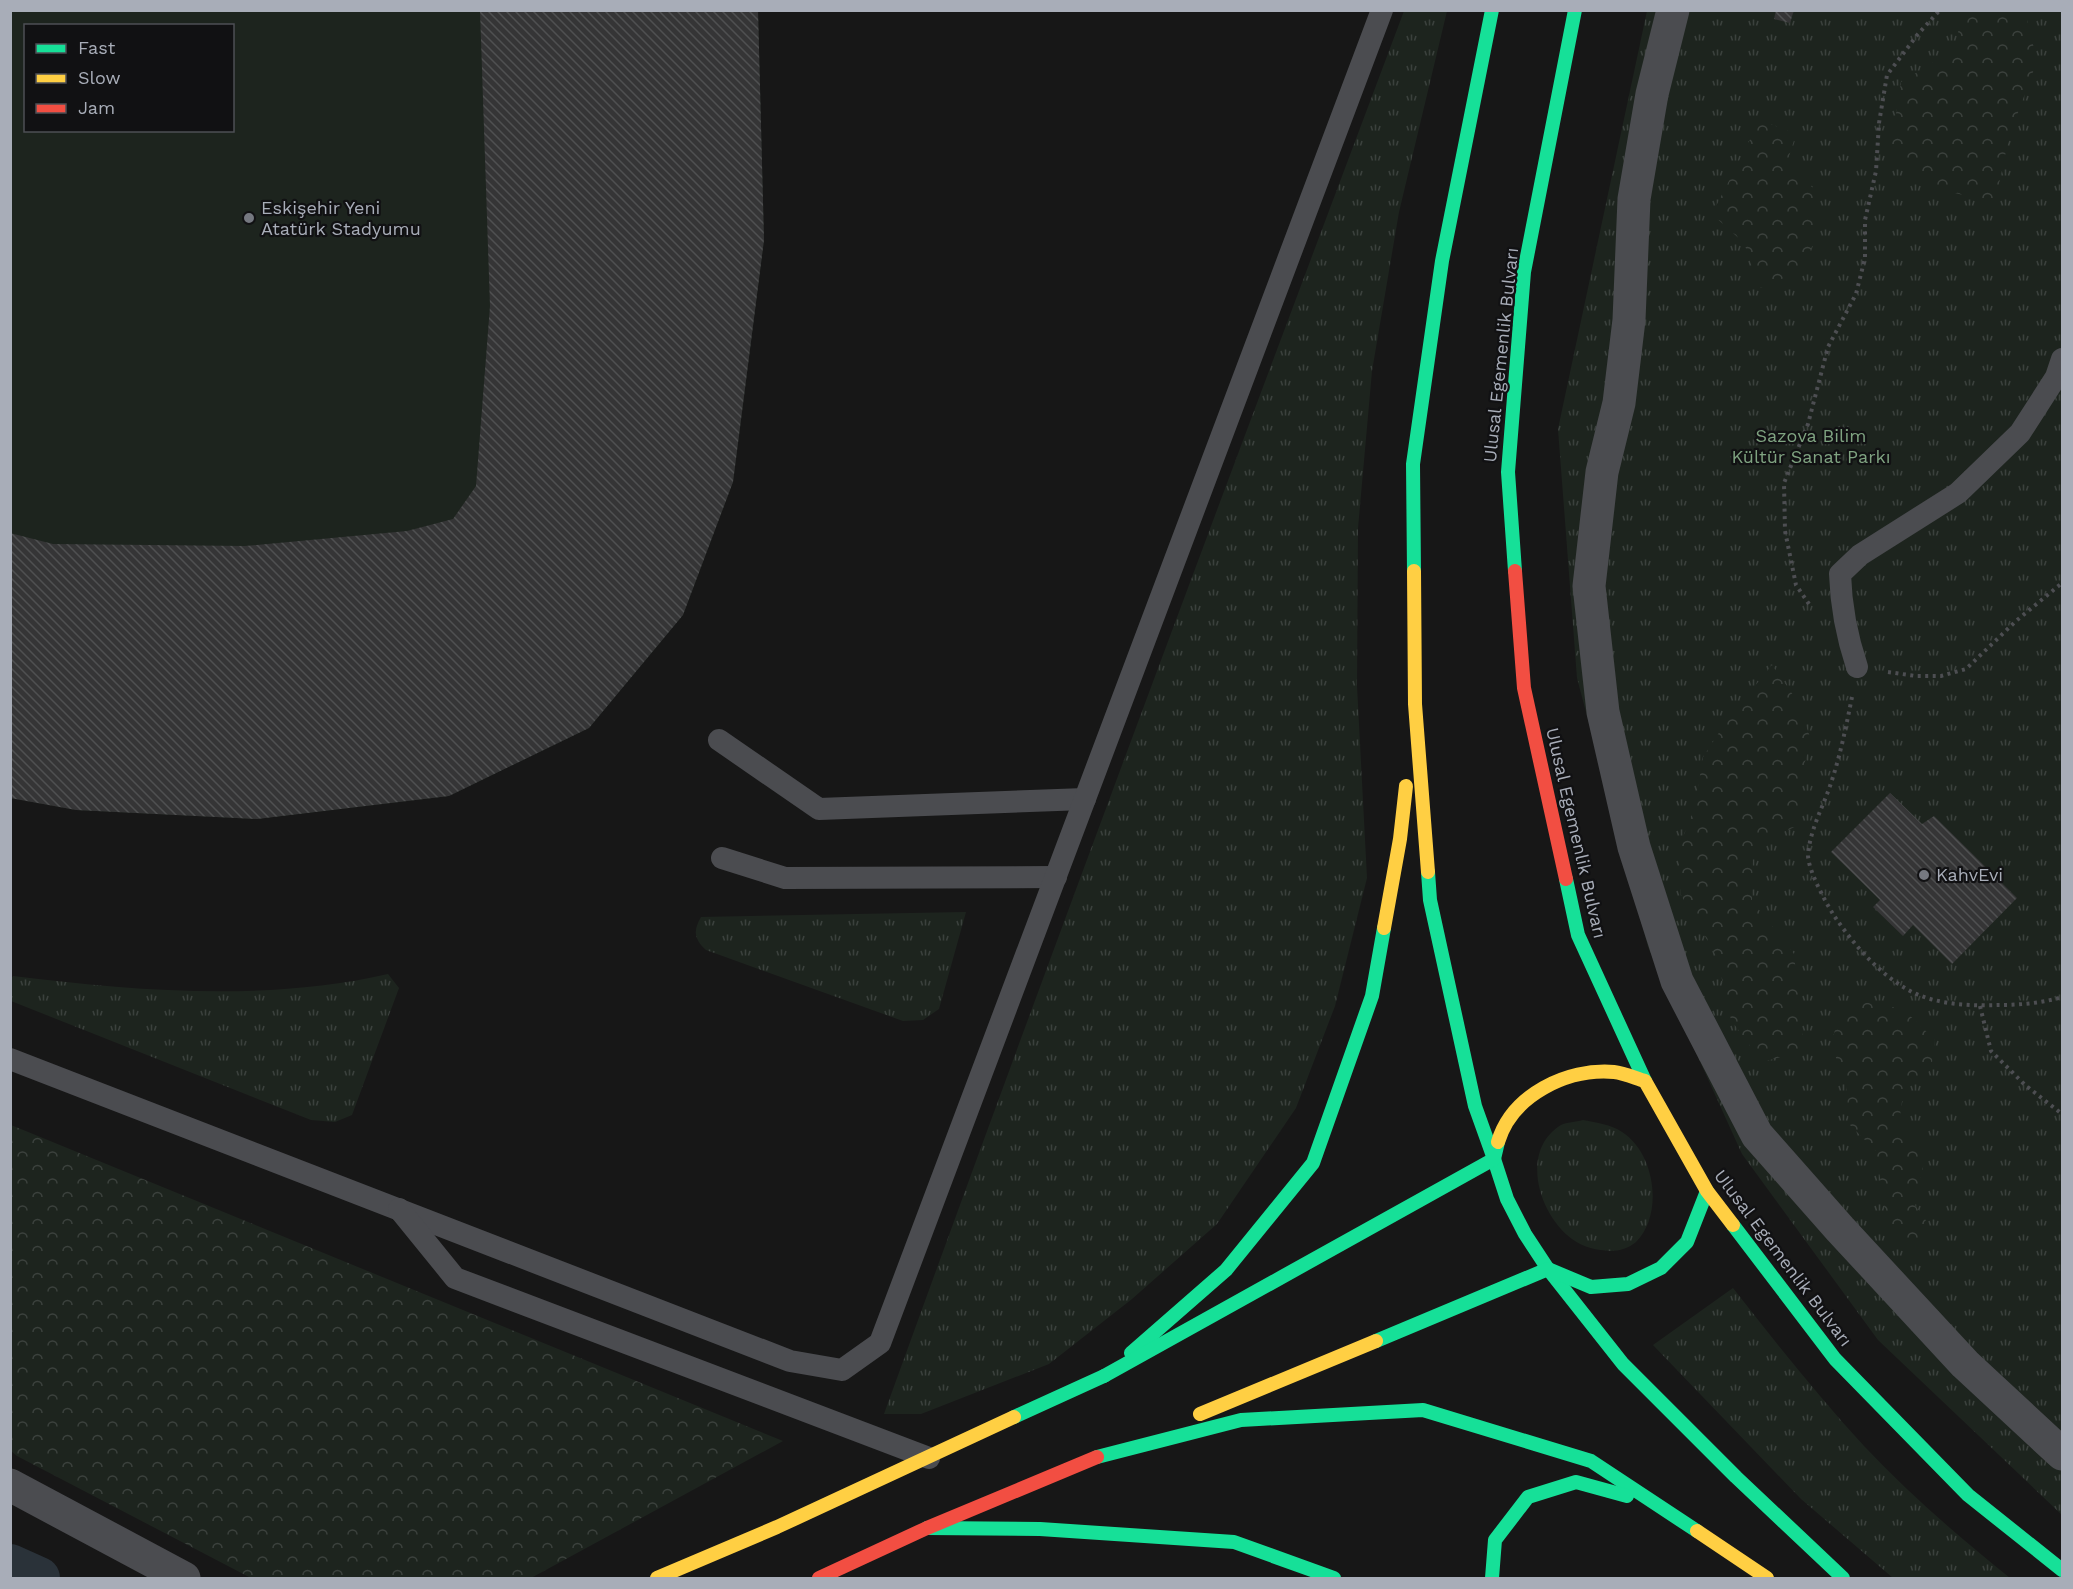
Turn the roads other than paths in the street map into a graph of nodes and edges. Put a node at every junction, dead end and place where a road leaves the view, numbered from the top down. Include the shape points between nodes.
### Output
1 (1382, 10) edge
2 (1492, 10) edge
3 (1575, 10) edge
4 (1673, 10) edge
5 (2062, 359) edge
6 (1857, 667) road end
7 (1415, 704) junction
8 (719, 740) dead end
9 (1085, 799) junction
10 (722, 858) dead end
11 (1056, 877) junction
12 (10, 1059) edge
13 (1646, 1081) junction
14 (1494, 1159) junction
15 (1707, 1191) junction
16 (399, 1209) junction
17 (1548, 1269) junction
18 (1104, 1376) junction
19 (2062, 1454) edge
20 (1097, 1457) junction
21 (928, 1458) junction
22 (10, 1485) edge
23 (1656, 1504) junction
24 (927, 1528) junction
25 (2062, 1570) edge
26 (184, 1578) edge
27 (657, 1578) edge
28 (819, 1578) edge
29 (1334, 1578) edge
30 (1492, 1578) edge
31 (1767, 1578) edge
32 (1843, 1578) edge

1 - 9 lane
2 - 7 main road via 1442,261 1413,464
3 - 13 main road, Ulusal Egemenlik Bulvarı via 1524,272 1508,472 1524,688 1578,935
4 - 19 street via 1652,94 1634,199 1628,332 1619,403 1602,472 1589,586 1603,712 1634,847 1677,981 1757,1135 1965,1364
5 - 6 lane via 2056,377 2020,433 1958,493 1860,555 1840,574 1849,642
7 - 14 main road via 1430,900 1475,1107
7 - 18 main road via 1400,839 1372,996 1312,1163 1226,1270
8 - 9 lane via 819,809
9 - 11 lane
10 - 11 lane via 785,878
11 - 16 lane via 880,1343 842,1370 790,1360
12 - 16 lane
13 - 14 main road via 1615,1072 1581,1073 1548,1084 1521,1104 1502,1133
13 - 15 main road, Ulusal Egemenlik Bulvarı
14 - 17 main road via 1507,1199
14 - 18 main road
15 - 17 main road via 1688,1242 1661,1268 1628,1284 1591,1287
15 - 25 main road, Ulusal Egemenlik Bulvarı via 1835,1359 1968,1495
16 - 21 lane via 455,1278
17 - 20 main road
17 - 32 main road via 1623,1364
18 - 21 main road
20 - 23 main road via 1241,1420 1423,1410 1591,1461
20 - 24 main road
21 - 27 main road
22 - 26 street
23 - 30 main road via 1576,1482 1528,1497 1496,1540
23 - 31 main road
24 - 28 main road
24 - 29 main road via 1040,1529 1234,1542

